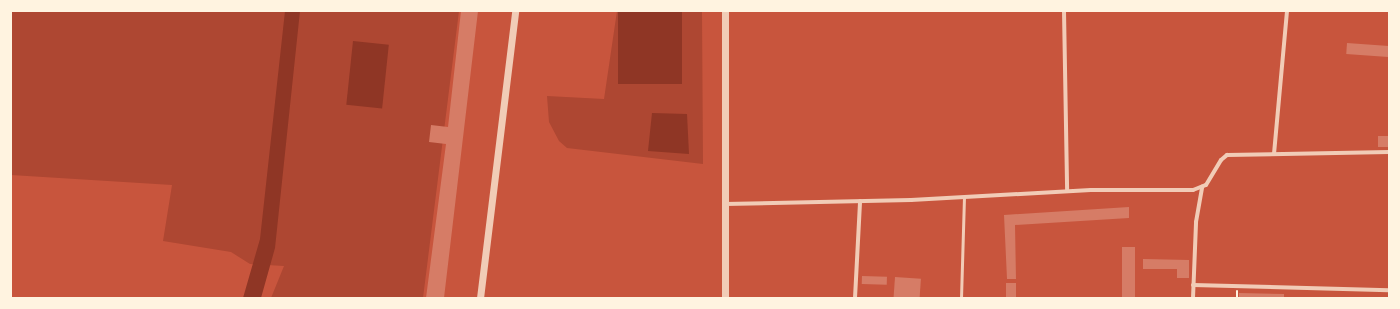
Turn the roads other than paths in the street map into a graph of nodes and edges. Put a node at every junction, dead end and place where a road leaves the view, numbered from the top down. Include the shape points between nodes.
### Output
1 (515, 11) edge
2 (725, 11) edge
3 (1064, 11) edge
4 (1287, 11) edge
5 (1389, 152) edge
6 (1274, 154) junction
7 (1202, 187) junction
8 (1067, 191) junction
9 (964, 198) junction
10 (860, 201) junction
11 (724, 204) junction
12 (1193, 285) junction
13 (1389, 290) edge
14 (480, 298) edge
15 (725, 298) edge
16 (856, 298) edge
17 (961, 298) edge
18 (1193, 298) edge

1 - 14 street
2 - 11 street
3 - 8 street
4 - 6 street
5 - 6 street
6 - 7 street via 1227,155
7 - 8 street via 1193,190
7 - 12 street via 1196,222
8 - 9 street
9 - 10 street
9 - 17 lane
10 - 11 street
10 - 16 street
11 - 15 street
12 - 13 street
12 - 18 street

